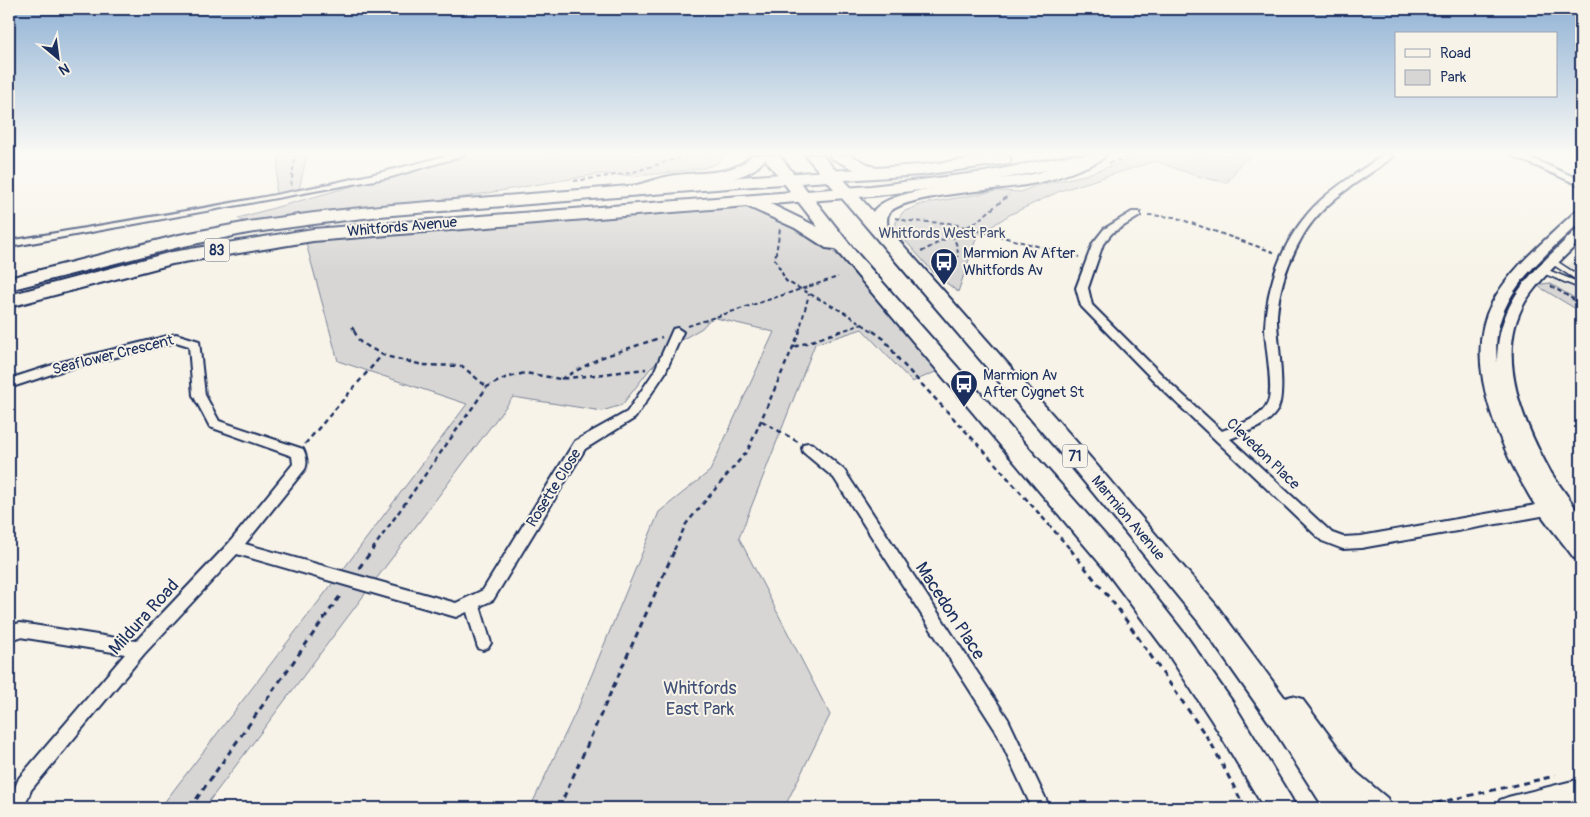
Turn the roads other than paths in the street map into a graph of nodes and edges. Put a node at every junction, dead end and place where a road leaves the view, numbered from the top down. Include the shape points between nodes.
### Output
1 (293, 193) edge
2 (599, 193) edge
3 (799, 193) edge
4 (843, 193) edge
5 (845, 193) edge
6 (937, 193) edge
7 (1338, 193) edge
8 (801, 196) junction
9 (748, 200) junction
10 (1136, 214) road end
11 (1581, 214) edge
12 (879, 229) junction
13 (1581, 233) edge
14 (9, 244) edge
15 (849, 255) junction
16 (1544, 270) junction
17 (1581, 280) edge
18 (9, 284) edge
19 (1581, 286) edge
20 (9, 301) edge
21 (677, 332) dead end
22 (9, 384) edge
23 (1221, 437) junction
24 (808, 448) road end
25 (298, 452) joint
26 (1547, 509) junction
27 (1565, 511) junction
28 (1581, 531) edge
29 (234, 547) junction
30 (1581, 552) edge
31 (472, 603) junction
32 (1207, 613) junction
33 (9, 633) edge
34 (483, 643) dead end
35 (139, 649) junction
36 (1581, 790) edge
37 (15, 808) edge
38 (1041, 808) edge
39 (1281, 808) edge
40 (1341, 808) edge
41 (1377, 808) edge
42 (1508, 808) edge

1 - 14 street
2 - 18 main road, Whitfords Avenue / 83 via 380,210 275,224 112,256
3 - 8 main road
4 - 8 main road, Whitfords Avenue / 83
5 - 12 main road, Marmion Avenue / 71
6 - 12 main road via 912,197 883,208 878,219
7 - 23 street via 1316,210 1287,256 1272,309 1274,404 1271,410 1252,423
8 - 9 main road, Whitfords Avenue / 83
8 - 15 main road
9 - 15 main road via 801,224
9 - 20 main road, Whitfords Avenue / 83 via 313,235 172,258
10 - 23 street, Clevedon Place via 1108,231 1098,243 1082,288 1087,306
11 - 26 street via 1511,284 1489,327 1490,372 1499,408 1512,445
12 - 32 main road, Marmion Avenue / 71
13 - 16 street
15 - 39 main road via 1112,560 1175,642
16 - 17 lane
16 - 19 lane
16 - 27 street via 1523,294 1512,314 1505,336 1504,358 1508,388 1519,423 1534,458
21 - 31 street, Rosette Close via 659,373 631,415 580,445 488,595
22 - 25 street, Seaflower Crescent via 62,366 176,338 195,344 200,395 214,424
23 - 26 street, Clevedon Place via 1327,537 1344,543 1389,538
24 - 38 street, Macedon Place via 838,474 1002,726
25 - 29 street, Mildura Road via 300,465
26 - 27 street, Clevedon Place
26 - 30 street
27 - 28 street
29 - 31 street, Rosette Close via 456,610
29 - 35 street, Mildura Road
31 - 34 street
32 - 40 main road, Marmion Avenue / 71 via 1281,715
32 - 41 main road via 1232,628 1347,783
33 - 35 street via 20,630
35 - 37 street, Mildura Road via 25,784
36 - 42 street

